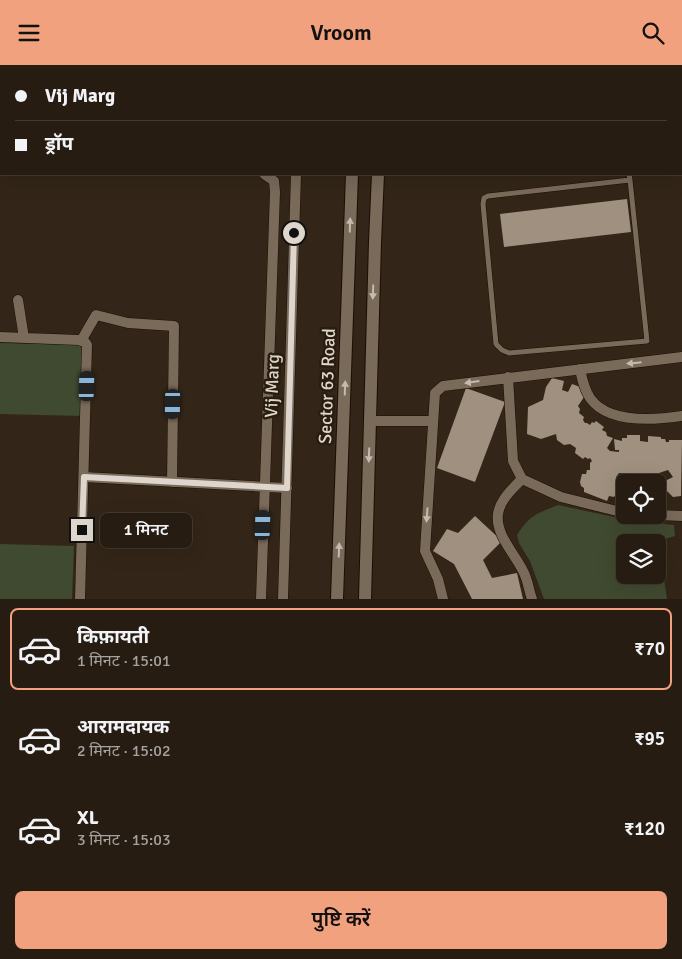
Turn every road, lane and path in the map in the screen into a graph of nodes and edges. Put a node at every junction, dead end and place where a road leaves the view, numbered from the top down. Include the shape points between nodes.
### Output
1 (265, 175) edge
2 (296, 175) edge
3 (352, 175) edge
4 (378, 175) edge
5 (629, 175) edge
6 (630, 180) junction
7 (18, 300) dead end
8 (0, 337) edge
9 (24, 338) junction
10 (81, 341) junction
11 (682, 357) edge
12 (580, 369) junction
13 (508, 377) junction
14 (682, 416) edge
15 (370, 421) junction
16 (433, 421) junction
17 (84, 477) junction
18 (522, 479) junction
19 (172, 482) junction
20 (264, 487) junction
21 (287, 488) junction
22 (616, 511) edge
23 (666, 515) edge
24 (682, 516) edge
25 (80, 599) edge
26 (261, 599) edge
27 (283, 599) edge
28 (337, 599) edge
29 (365, 599) edge
30 (444, 599) edge
31 (532, 599) edge

1 - 20 street via 274,181 275,192
2 - 21 street, Vij Marg
28 -> 3 street, Sector 63 Road
4 -> 15 street
5 - 6 lane
6 - 6 lane via 647,341 509,353 502,350 496,343 484,198
7 - 9 street
8 - 9 street
9 - 10 street
10 - 17 street via 85,342 88,350
10 - 19 street via 96,315 128,323 174,326
11 -> 12 street
12 - 13 street
12 - 14 street via 591,400 603,409 635,419
13 -> 16 street via 443,386 435,393
13 - 18 street via 513,461
15 - 16 street
15 -> 29 street
16 -> 30 street via 425,551
17 - 19 street
17 - 25 street
18 - 22 street via 561,497
18 - 31 street via 501,503 498,522 524,573
19 - 20 street
20 - 21 street
20 - 26 street
21 - 27 street, Vij Marg
23 - 24 street

